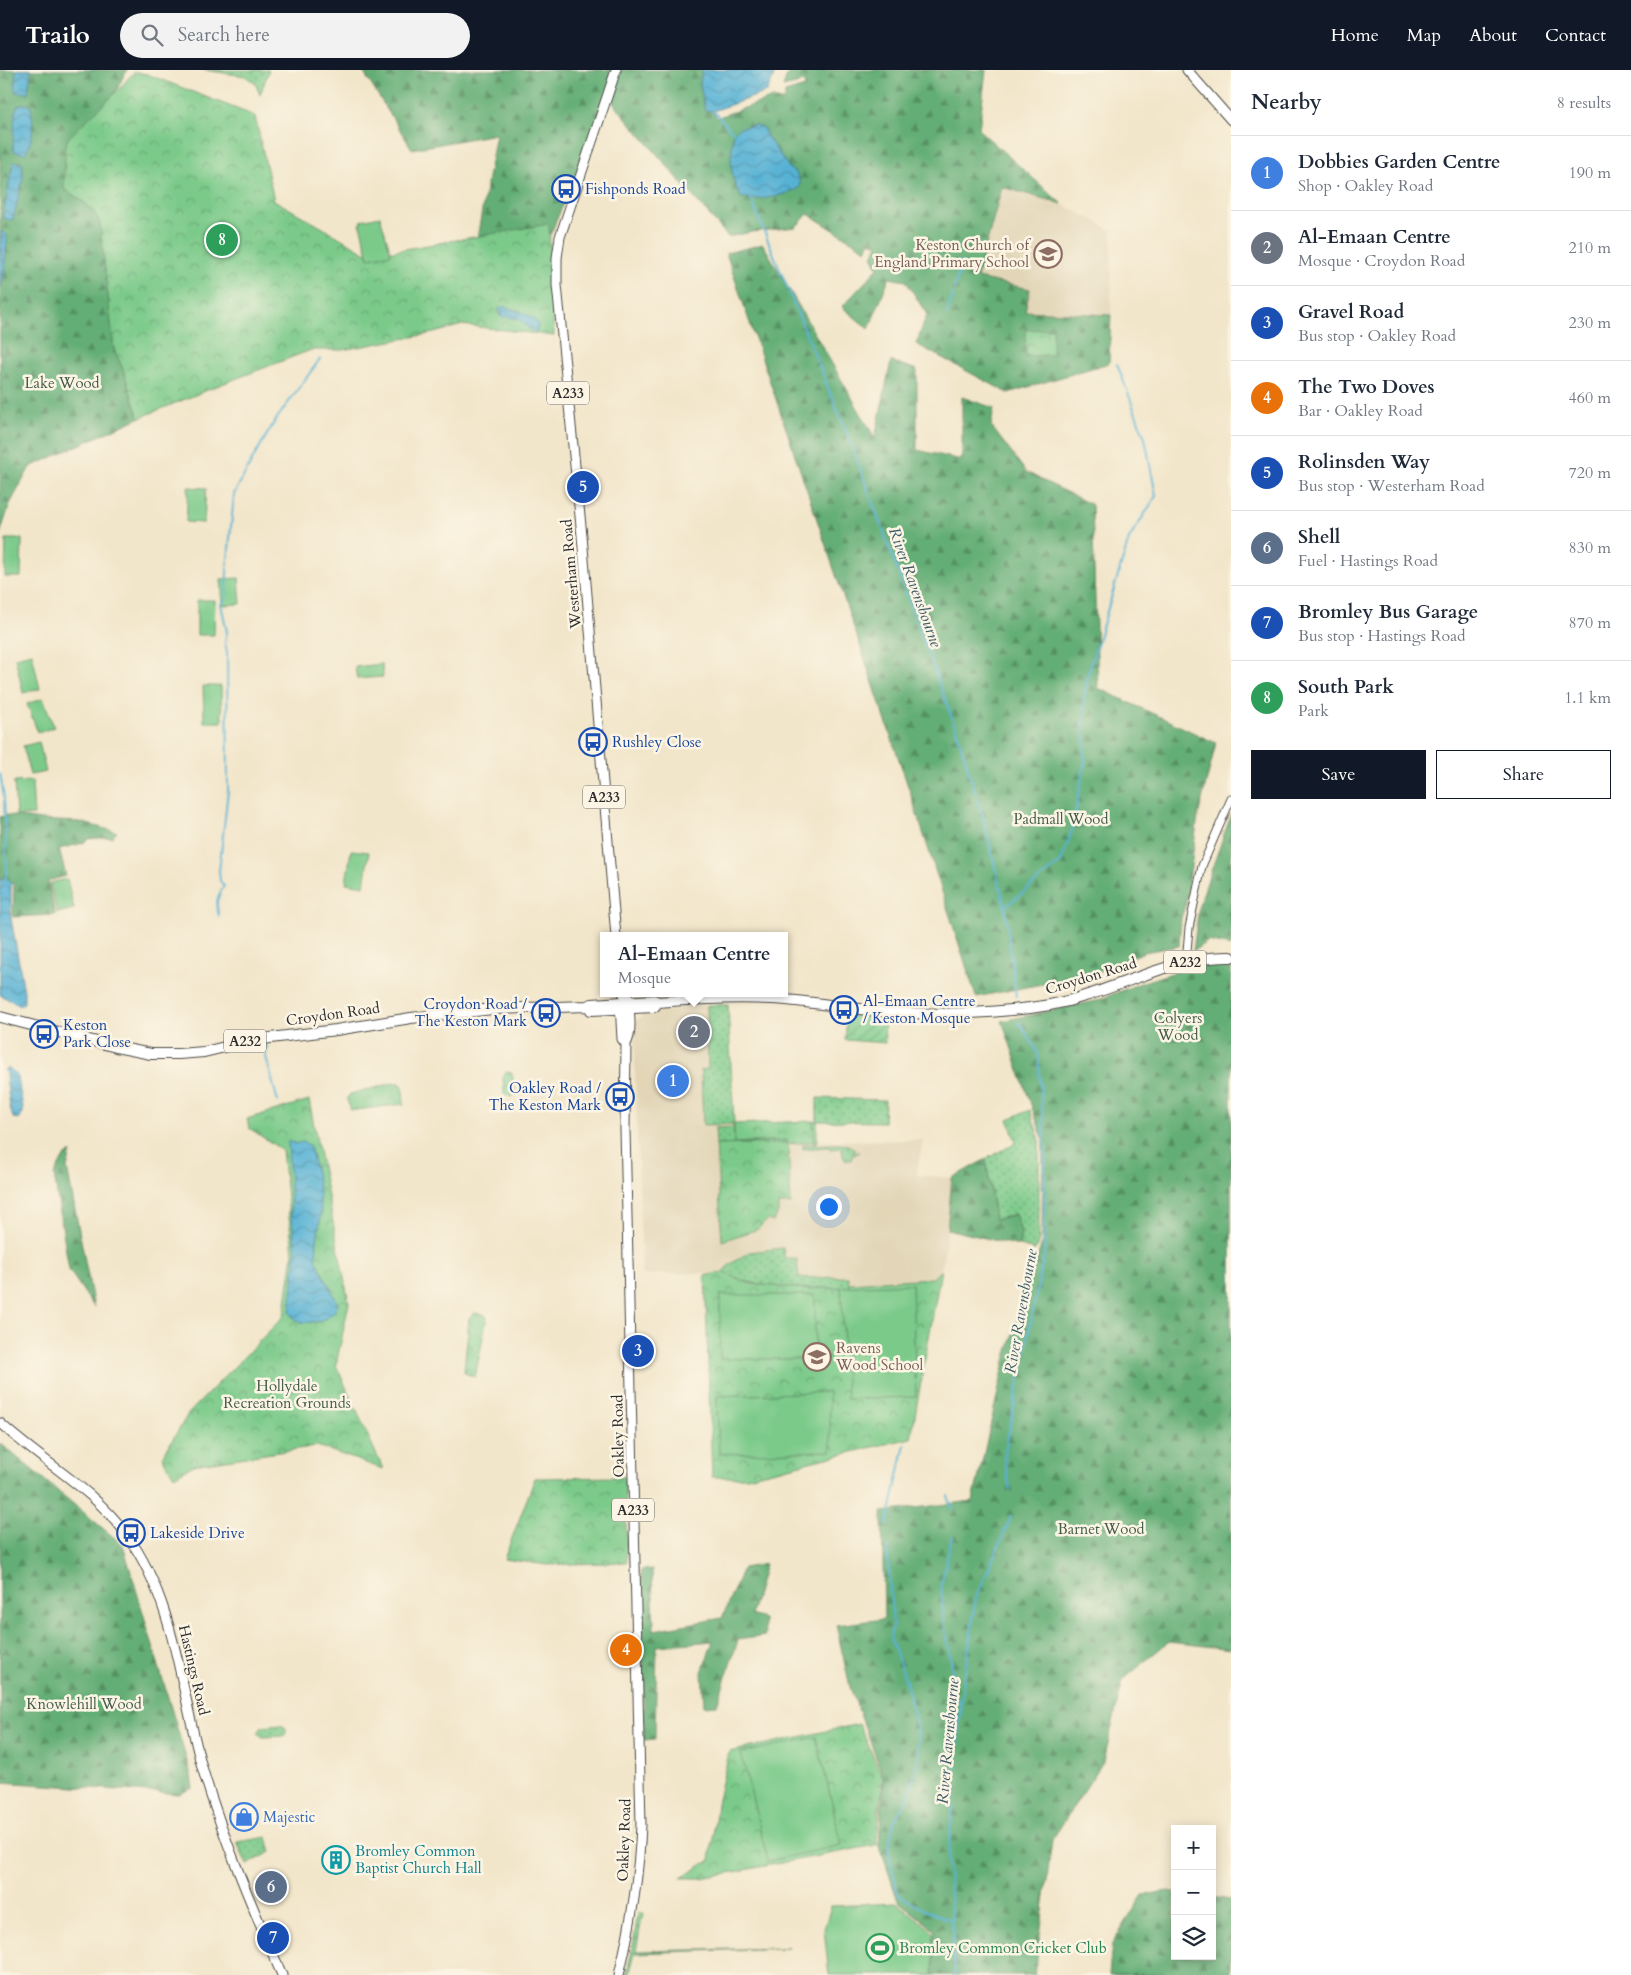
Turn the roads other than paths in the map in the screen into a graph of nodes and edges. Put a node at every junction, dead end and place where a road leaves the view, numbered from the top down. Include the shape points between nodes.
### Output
1 (616, 70) edge
2 (1188, 70) edge
3 (1231, 120) edge
4 (1231, 799) edge
5 (616, 932) edge
6 (1231, 957) edge
7 (1186, 962) junction
8 (624, 1002) edge
9 (0, 1017) edge
10 (0, 1423) edge
11 (282, 1975) edge
12 (619, 1975) edge

1 - 5 main road, Westerham Road / A233 via 560,237 557,258
2 - 3 main road
4 - 7 street via 1202,866 1189,928
6 - 7 highway, Croydon Road / A232
7 - 8 highway, Croydon Road / A232 via 1084,997 1002,1011 902,1013 771,999 658,1002 654,1007
8 - 9 highway, Croydon Road / A232 via 493,1009 411,1018 179,1054 151,1054 116,1048
8 - 12 main road, Oakley Road / A233 via 629,1038 626,1044 625,1129 641,1825 635,1894
10 - 11 main road, Hastings Road via 100,1503 127,1536 146,1569 167,1616 213,1802

